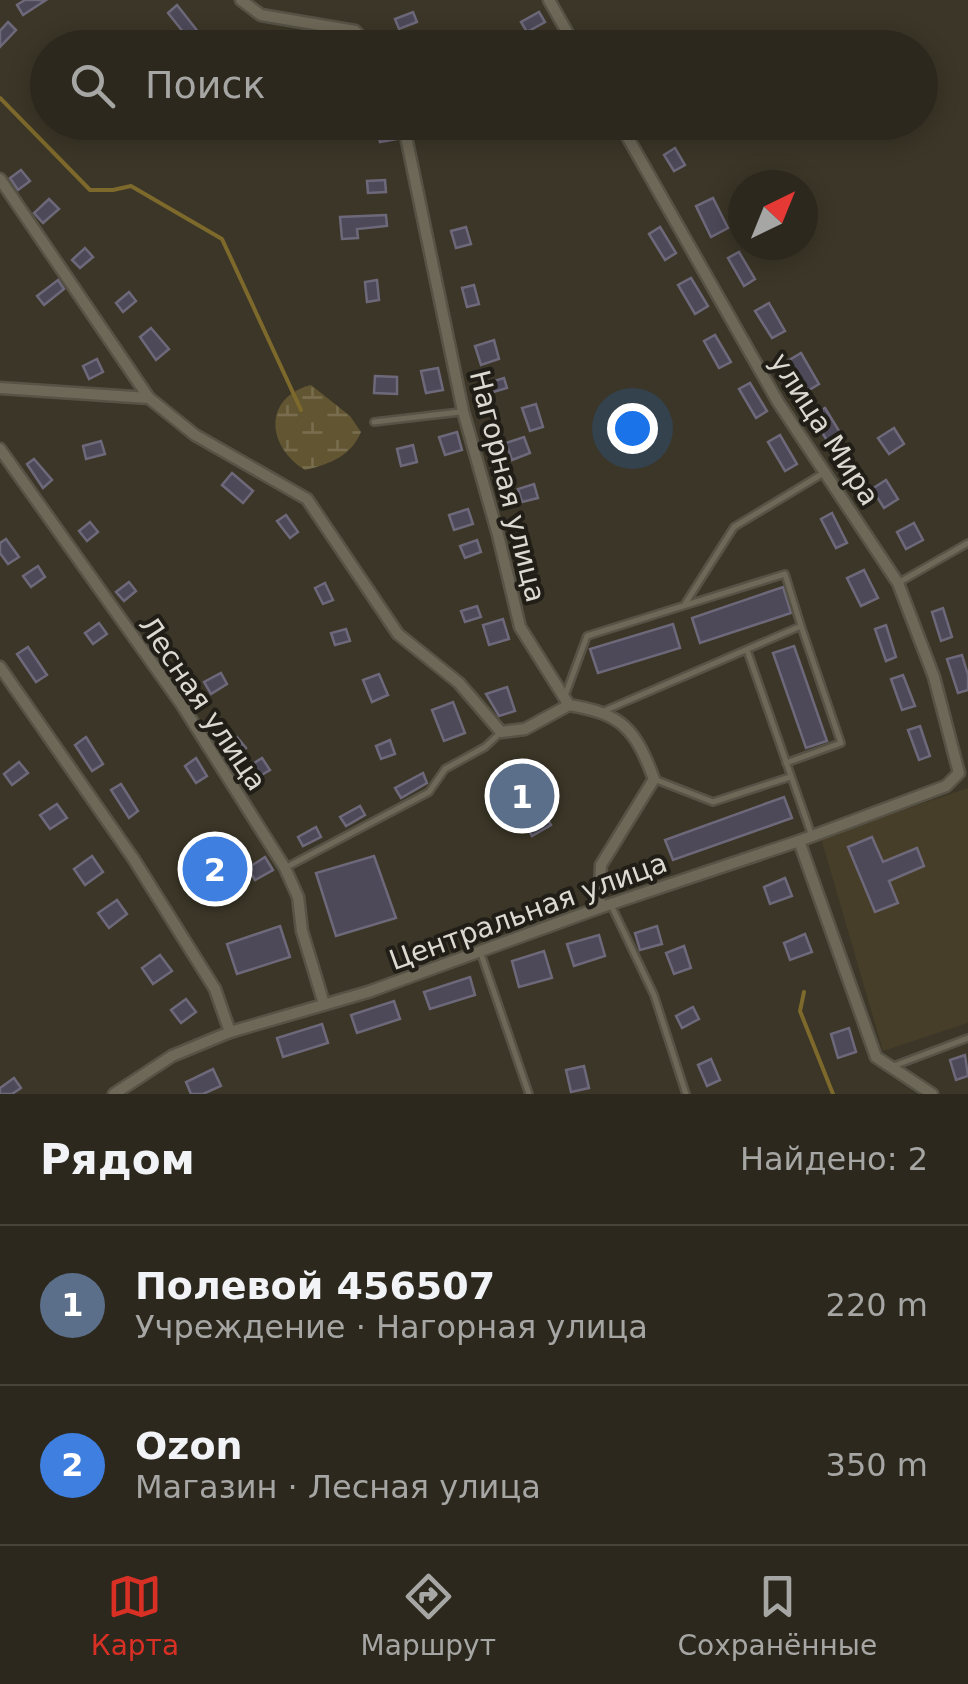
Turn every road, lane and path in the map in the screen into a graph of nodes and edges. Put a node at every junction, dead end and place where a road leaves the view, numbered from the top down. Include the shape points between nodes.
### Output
1 (241, 0) edge
2 (549, 0) edge
3 (349, 30) edge
4 (566, 30) edge
5 (407, 140) edge
6 (629, 140) edge
7 (0, 179) edge
8 (0, 388) edge
9 (150, 398) junction
10 (463, 411) junction
11 (374, 422) dead end
12 (0, 449) edge
13 (824, 472) junction
14 (968, 543) edge
15 (898, 583) junction
16 (685, 604) junction
17 (801, 626) junction
18 (747, 650) junction
19 (0, 667) edge
20 (567, 701) junction
21 (604, 711) junction
22 (501, 732) junction
23 (786, 764) junction
24 (963, 776) edge
25 (790, 777) junction
26 (654, 779) junction
27 (812, 836) junction
28 (799, 841) junction
29 (286, 868) junction
30 (605, 906) junction
31 (480, 951) junction
32 (324, 1004) junction
33 (230, 1032) junction
34 (968, 1038) edge
35 (888, 1068) junction
36 (114, 1094) edge
37 (528, 1094) edge
38 (686, 1094) edge
39 (932, 1094) edge

1 - 3 street via 261,15
2 - 4 street
5 - 10 street, Нагорная улица
6 - 13 street, улица Мира
7 - 9 street
8 - 9 street
9 - 22 street via 195,435 307,499 398,634 459,683
10 - 11 lane
10 - 20 street, Нагорная улица via 520,627
12 - 29 street, Лесная улица via 182,705
13 - 15 street, улица Мира
13 - 16 lane via 734,527
14 - 15 lane
15 - 24 street, улица Мира
16 - 17 lane via 785,574
16 - 20 lane via 588,636
17 - 18 lane
17 - 23 lane via 841,743
18 - 21 lane
18 - 23 lane
19 - 33 street via 216,989
20 - 21 street
20 - 22 street via 525,729
21 - 26 street via 640,741
22 - 29 lane via 444,768 430,792
23 - 25 lane
24 - 27 street, Центральная улица
25 - 26 lane via 713,802
25 - 27 lane
26 - 30 street via 601,865
27 - 28 street, Центральная улица
28 - 30 street, Центральная улица
28 - 35 street via 870,1043
29 - 32 street, Лесная улица
30 - 31 street, Центральная улица
30 - 38 lane via 654,995
31 - 32 street, Центральная улица
31 - 37 lane
32 - 33 street, Центральная улица
33 - 36 street, Центральная улица via 172,1056
34 - 35 lane
35 - 39 street

